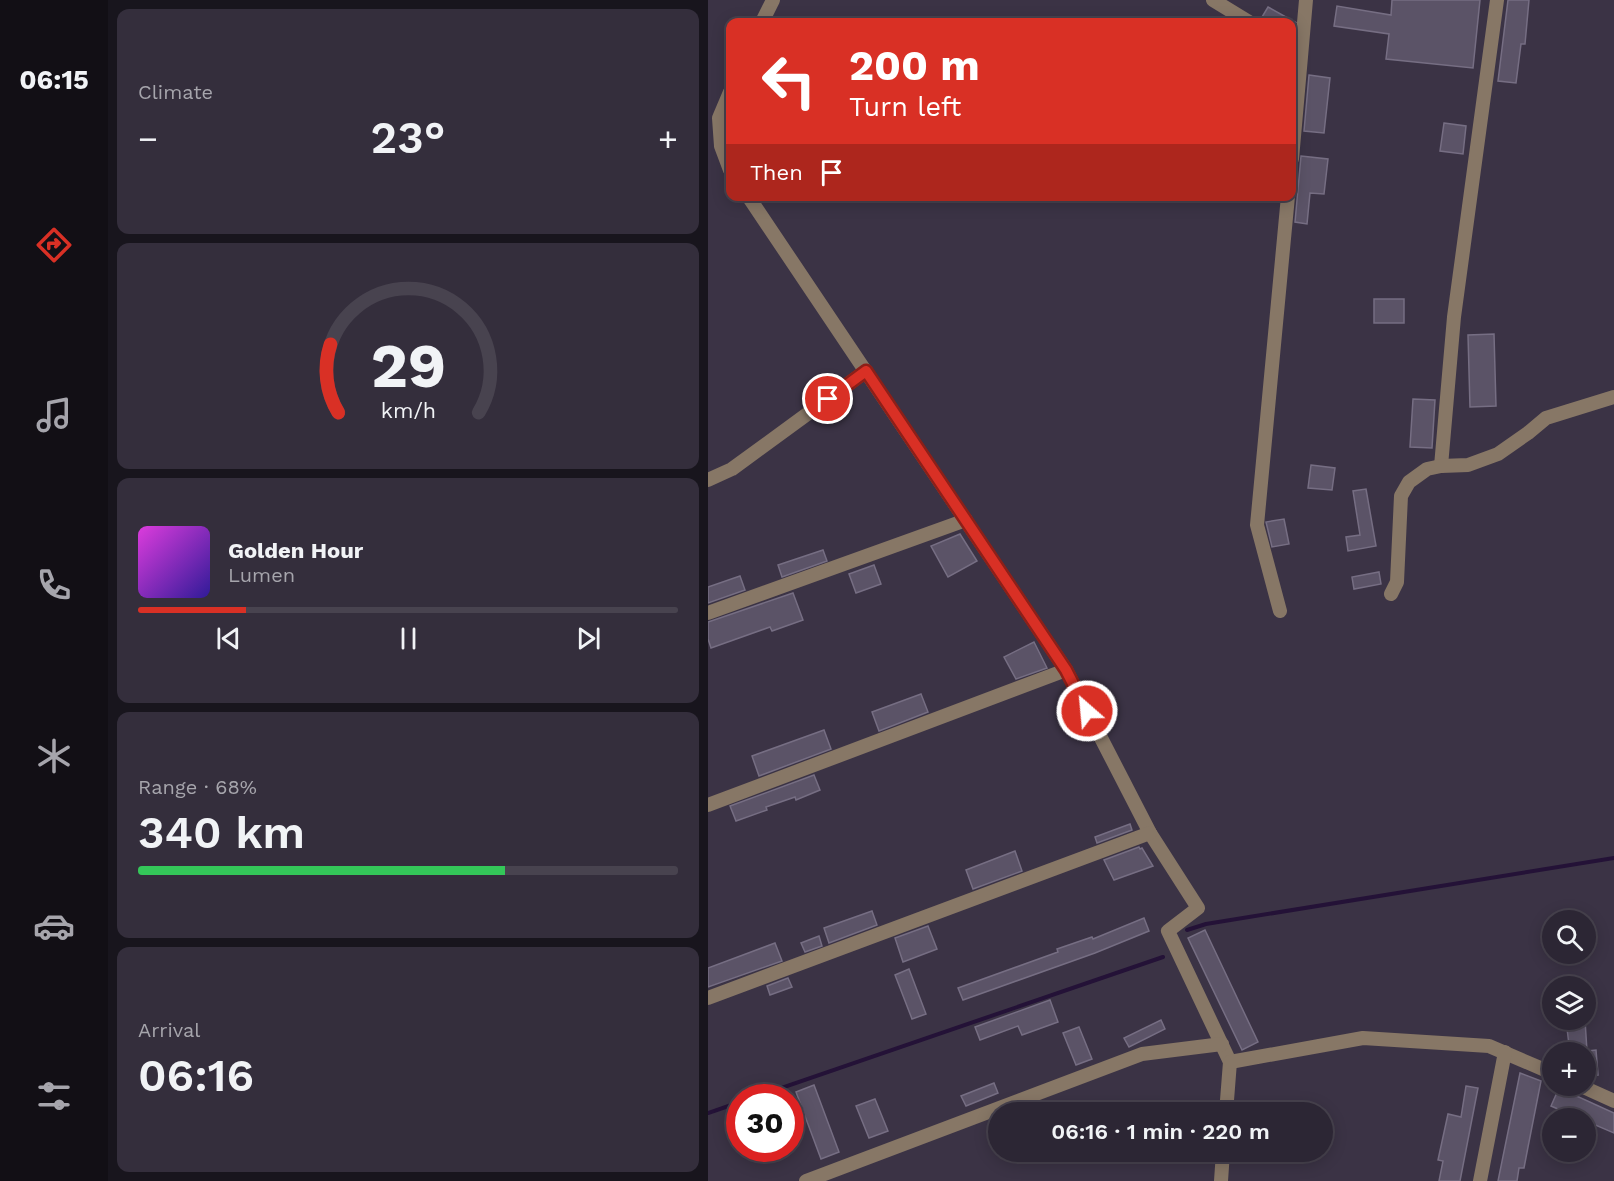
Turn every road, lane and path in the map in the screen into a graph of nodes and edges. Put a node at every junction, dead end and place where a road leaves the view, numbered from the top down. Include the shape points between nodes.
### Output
1 (773, 0) edge
2 (1213, 0) edge
3 (1306, 0) edge
4 (1497, 0) edge
5 (764, 18) edge
6 (1242, 18) edge
7 (1296, 52) edge
8 (726, 99) edge
9 (713, 121) edge
10 (726, 159) edge
11 (751, 201) edge
12 (1288, 201) edge
13 (866, 371) junction
14 (1614, 397) edge
15 (1441, 466) junction
16 (708, 480) edge
17 (966, 520) junction
18 (1391, 594) dead end
19 (1280, 611) dead end
20 (708, 613) edge
21 (1066, 670) junction
22 (708, 805) edge
23 (1150, 833) junction
24 (708, 998) edge
25 (1222, 1044) junction
26 (1505, 1052) junction
27 (1230, 1062) junction
28 (1542, 1069) edge
29 (1596, 1093) edge
30 (1614, 1101) edge
31 (1227, 1102) edge
32 (1223, 1162) edge
33 (806, 1181) edge
34 (1221, 1181) edge
35 (1480, 1181) edge

1 - 5 street
2 - 6 street
3 - 7 street
4 - 15 street via 1454,317
8 - 9 street
9 - 10 street
11 - 13 street
12 - 19 street via 1257,525
13 - 16 street via 732,469
13 - 17 street
14 - 15 street via 1546,418 1498,454 1468,465
15 - 18 street via 1427,469 1409,482 1401,496 1397,582
17 - 20 street
17 - 21 street
21 - 22 street
21 - 23 street
23 - 24 street
23 - 25 street via 1197,908 1168,931
25 - 27 street
25 - 33 street via 1142,1053
26 - 27 street via 1489,1046 1363,1038
26 - 28 street
26 - 35 street
27 - 31 street
29 - 30 street
32 - 34 street

